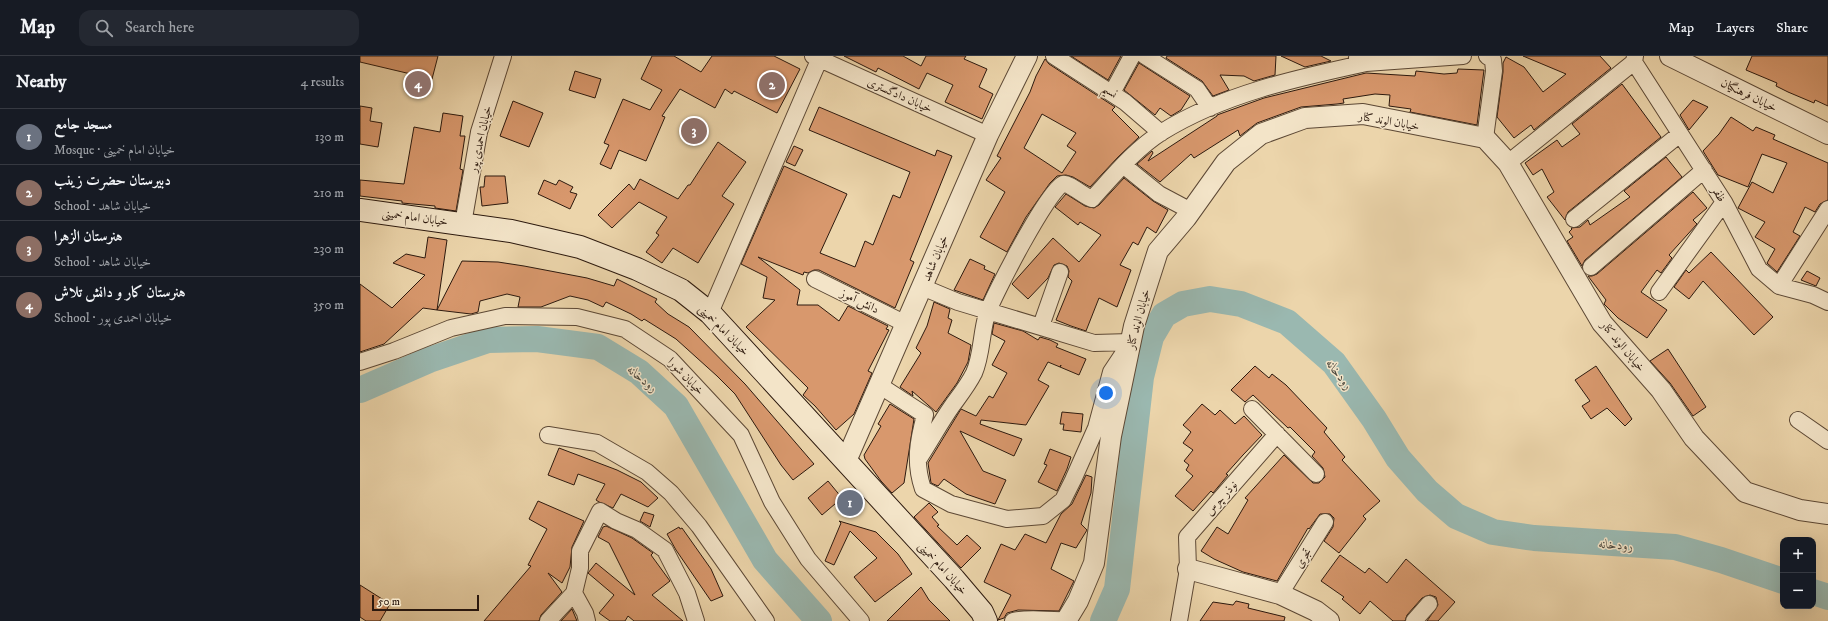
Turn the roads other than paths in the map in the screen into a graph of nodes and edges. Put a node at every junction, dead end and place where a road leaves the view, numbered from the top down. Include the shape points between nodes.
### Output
1 (503, 56) edge
2 (1027, 56) edge
3 (1054, 56) edge
4 (1132, 56) edge
5 (1145, 56) edge
6 (1463, 56) edge
7 (1670, 56) edge
8 (816, 58) edge
9 (1490, 58) edge
10 (1359, 59) edge
11 (1635, 59) edge
12 (1112, 93) junction
13 (1210, 108) junction
14 (1161, 133) junction
15 (1680, 134) junction
16 (1828, 134) edge
17 (988, 135) junction
18 (1485, 138) junction
19 (1508, 163) junction
20 (1123, 165) junction
21 (1704, 170) junction
22 (1724, 202) junction
23 (1828, 209) edge
24 (360, 210) edge
25 (1191, 211) junction
26 (1574, 219) dead end
27 (463, 224) junction
28 (1591, 267) dead end
29 (1060, 272) dead end
30 (815, 279) dead end
31 (1779, 286) junction
32 (922, 287) junction
33 (1659, 292) dead end
34 (1828, 302) edge
35 (988, 311) junction
36 (710, 313) junction
37 (906, 324) junction
38 (1041, 326) junction
39 (1131, 342) junction
40 (360, 362) edge
41 (879, 385) junction
42 (1252, 409) dead end
43 (1798, 420) dead end
44 (1276, 434) junction
45 (548, 435) dead end
46 (1828, 441) edge
47 (918, 460) junction
48 (846, 461) junction
49 (1316, 474) dead end
50 (1828, 514) edge
51 (1325, 522) dead end
52 (1188, 569) junction
53 (574, 593) junction
54 (1280, 594) junction
55 (1428, 604) dead end
56 (1067, 620) edge
57 (548, 621) edge
58 (587, 621) edge
59 (696, 621) edge
60 (766, 621) edge
61 (861, 621) edge
62 (986, 621) edge
63 (1013, 621) edge
64 (1179, 621) edge
65 (1329, 621) edge
66 (1414, 621) edge

1 - 27 street, خیابان احمدی پور via 479,132
2 - 17 street, خیابان شاهد
3 - 12 street, نسیم
4 - 12 street
5 - 13 street via 1197,89
6 - 10 street
7 - 16 street, خیابان فرهنگیان
8 - 17 street, خیابان دادگستری
8 - 36 street
9 - 18 street via 1494,71
10 - 13 street
11 - 15 street, ظفر
11 - 19 street
12 - 14 street, نسیم
13 - 14 street
14 - 20 street
15 - 21 street, ظفر
15 - 26 street
17 - 32 street, خیابان شاهد
18 - 19 street, خیابان الوند کنار
18 - 25 street, خیابان الوند کنار via 1363,114 1305,118 1261,134 1226,162
19 - 50 street, خیابان الوند کنار via 1602,323 1660,390 1699,443 1745,492 1800,510
20 - 25 street via 1159,194
20 - 35 street via 1092,200 1068,184 1062,184 1057,188 1027,235
21 - 22 street, ظفر
21 - 28 street
22 - 31 street, ظفر via 1759,269
22 - 33 street
23 - 31 street
24 - 27 main road, خیابان امام خمینی
25 - 39 street, خیابان الوند کنار via 1158,251
27 - 36 main road, خیابان امام خمینی via 511,231 580,247 637,269 681,290
29 - 38 street
30 - 37 street, دانش آموز
31 - 34 street, ظفر
32 - 35 street
32 - 37 street, خیابان شاهد
35 - 38 street
35 - 47 street via 975,371
36 - 48 main road, خیابان امام خمینی
37 - 41 street, خیابان شاهد
38 - 39 street via 1094,343
39 - 47 street via 1111,372 1096,428 1063,500 1043,516 1007,519 951,504 923,489 918,473
39 - 56 street, خیابان الوند کنار via 1111,436 1094,563
40 - 61 street, خیابان شورا via 451,328 505,316 577,317 625,329 670,359 740,435 772,502 808,559
41 - 47 street via 925,415 918,441
41 - 48 street, خیابان شاهد
42 - 44 street
43 - 46 street
44 - 49 street
44 - 52 street, نوذر چرس via 1186,537
45 - 60 street via 597,443 647,472 672,493 699,526
48 - 62 main road, خیابان امام خمینی via 954,579 982,612
51 - 54 street, تجری
52 - 54 street
52 - 64 street, نوذر چرس
53 - 57 street
53 - 58 street
53 - 59 street via 580,568 580,551 600,511 637,530 665,550 687,592
54 - 65 street
55 - 66 street
56 - 63 street via 1032,618

